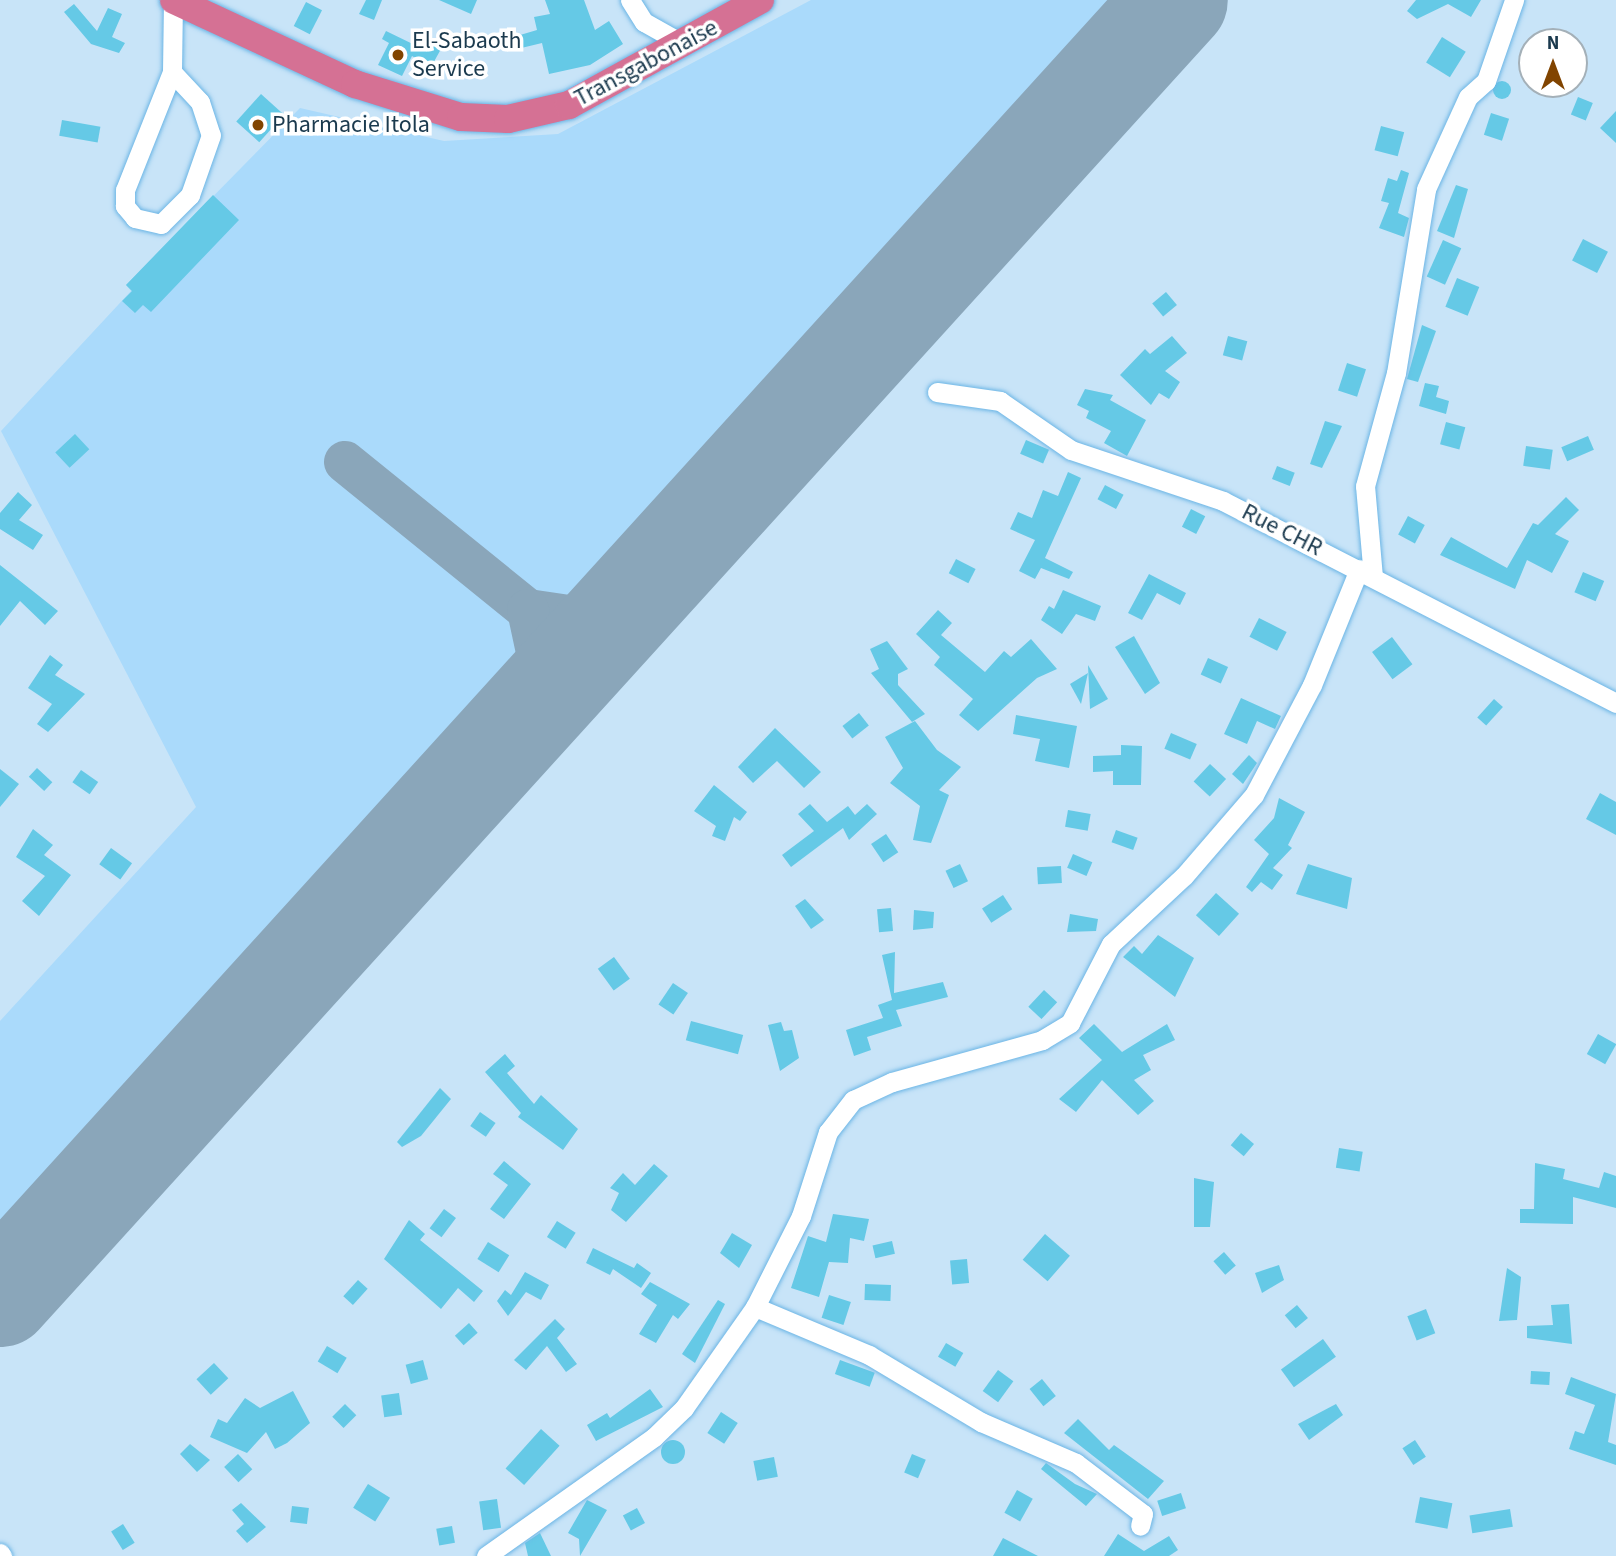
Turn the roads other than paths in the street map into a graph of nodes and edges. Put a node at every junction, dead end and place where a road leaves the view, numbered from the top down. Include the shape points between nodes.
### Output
1 (174, 0) edge
2 (630, 0) edge
3 (760, 0) edge
4 (1514, 0) edge
5 (683, 44) junction
6 (172, 72) junction
7 (937, 392) dead end
8 (1366, 573) junction
9 (1616, 703) edge
10 (755, 1307) junction
11 (1140, 1526) dead end
12 (486, 1556) edge

1 - 5 highway, Transgabonaise via 355,84 461,117 508,119 569,105
1 - 6 street
2 - 5 street via 644,22
3 - 5 highway, Transgabonaise
4 - 8 street via 1486,81 1468,97 1426,189 1396,373 1365,486
6 - 6 street via 125,190 125,206 135,218 162,224 190,195 211,135 201,102
7 - 8 street, Rue CHR via 1000,401 1071,450 1223,500
8 - 9 street, Rue CHR
8 - 10 street via 1254,795 1184,876 1111,944 1070,1023 1042,1040 892,1082 853,1100 828,1132 801,1216
10 - 11 street via 869,1355 981,1422 1076,1463 1143,1514
10 - 12 street via 684,1408 654,1437

